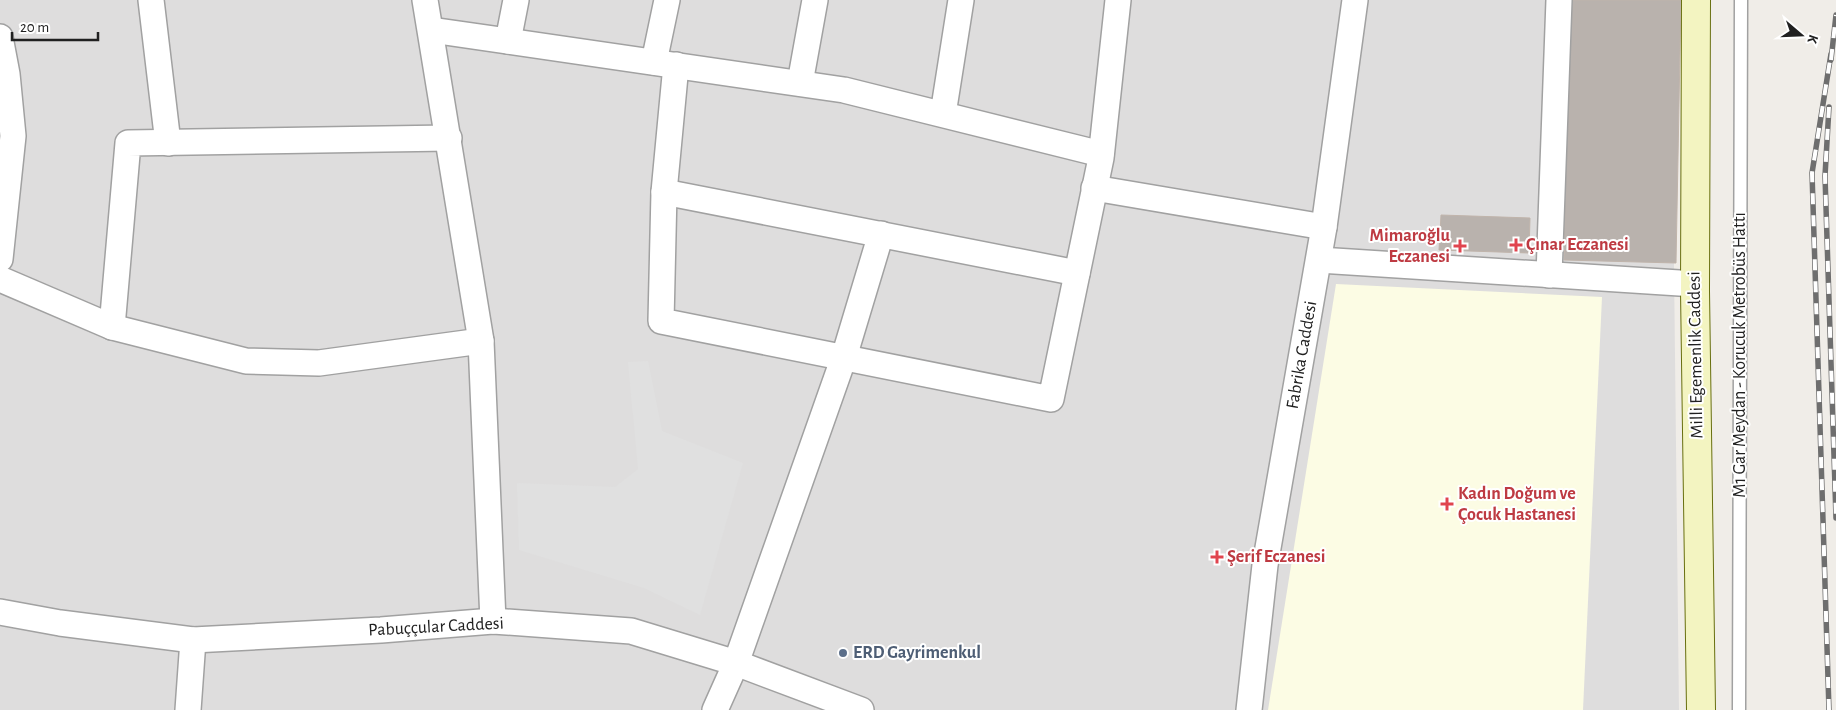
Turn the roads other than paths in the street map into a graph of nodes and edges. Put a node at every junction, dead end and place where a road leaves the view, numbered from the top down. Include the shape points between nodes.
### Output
1 (151, 0) edge
2 (425, 0) edge
3 (516, 0) edge
4 (667, 0) edge
5 (815, 0) edge
6 (961, 0) edge
7 (1118, 0) edge
8 (1355, 0) edge
9 (1559, 0) edge
10 (1696, 0) edge
11 (1740, 0) edge
12 (432, 30) junction
13 (0, 37) edge
14 (508, 41) junction
15 (665, 63) junction
16 (800, 83) junction
17 (943, 114) junction
18 (449, 138) junction
19 (168, 143) junction
20 (1101, 154) junction
21 (1094, 188) junction
22 (664, 192) junction
23 (1324, 227) junction
24 (881, 234) junction
25 (0, 259) edge
26 (1319, 260) junction
27 (1077, 273) junction
28 (1549, 275) junction
29 (0, 279) edge
30 (1694, 284) junction
31 (112, 327) junction
32 (481, 341) junction
33 (844, 357) junction
34 (0, 612) edge
35 (494, 621) junction
36 (194, 640) junction
37 (736, 664) junction
38 (188, 710) edge
39 (715, 710) edge
40 (860, 710) edge
41 (1249, 710) edge
42 (1701, 710) edge
43 (1739, 710) edge

1 - 19 street
2 - 12 street
3 - 14 street
4 - 15 street
5 - 16 street
6 - 17 street
7 - 20 street
8 - 23 street, Fabrika Caddesi
9 - 28 street
10 - 30 main road, Milli Egemenlik Caddesi
11 - 43 lane, M1 Gar Meydan - Korucuk Metrobüs Hattı
12 - 14 street
12 - 18 street
13 - 25 street via 12,136
14 - 15 street
15 - 16 street
15 - 22 street
16 - 17 street
17 - 20 street
18 - 19 street
18 - 32 street
19 - 31 street via 128,143
20 - 21 street
21 - 23 street
21 - 27 street
22 - 24 street
22 - 33 street via 662,321
23 - 26 street, Fabrika Caddesi
24 - 27 street
24 - 33 street
26 - 28 street
26 - 41 street, Fabrika Caddesi via 1265,565
27 - 33 street via 1051,399
28 - 30 street
29 - 31 street
30 - 42 main road, Milli Egemenlik Caddesi
31 - 32 street via 246,361 319,363
32 - 35 street
33 - 37 street
34 - 36 street, Pabuççular Caddesi
35 - 36 street, Pabuççular Caddesi
35 - 37 street, Pabuççular Caddesi via 631,631
36 - 38 street
37 - 39 street
37 - 40 street, Pabuççular Caddesi

